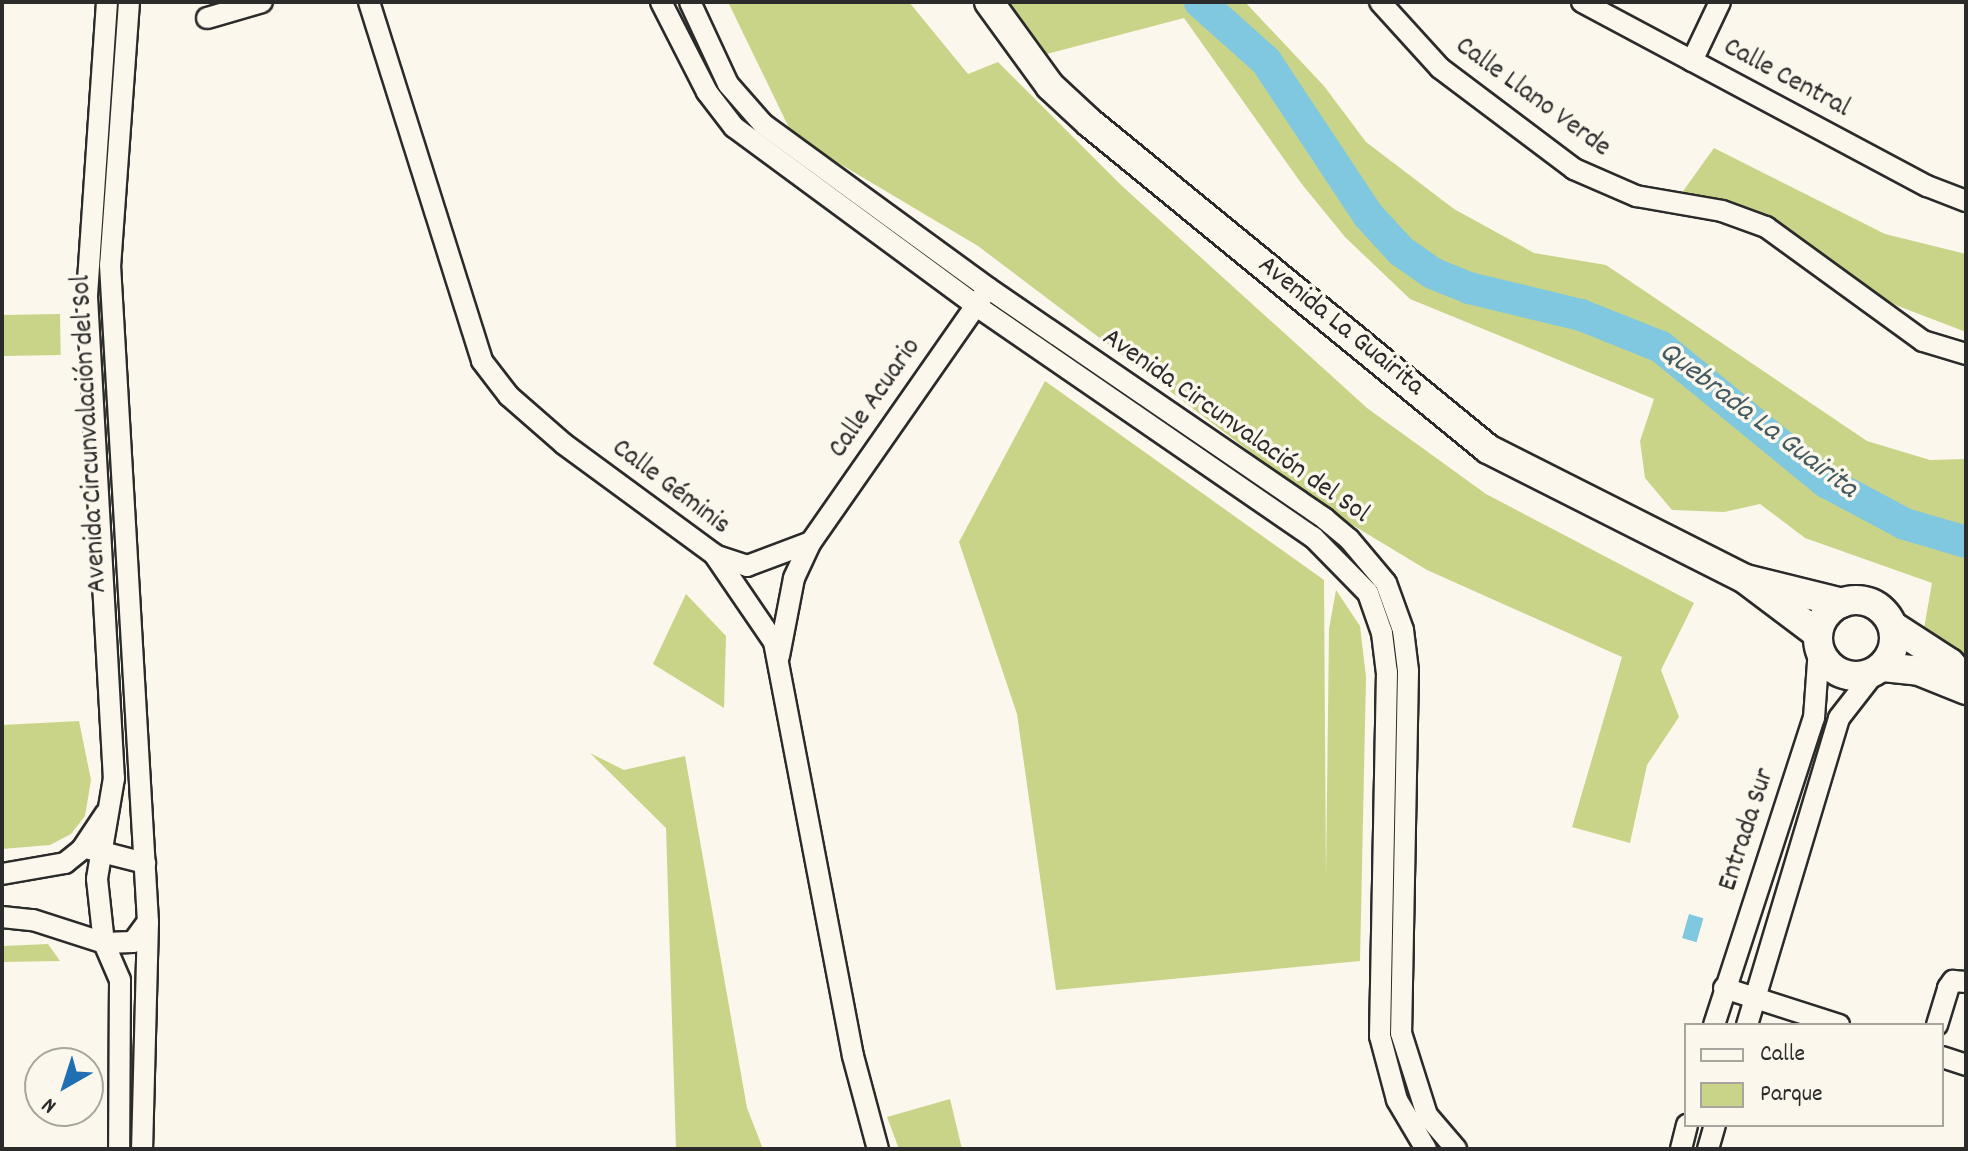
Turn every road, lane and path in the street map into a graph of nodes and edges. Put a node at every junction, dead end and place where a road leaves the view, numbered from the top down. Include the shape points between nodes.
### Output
1 (107, 2) edge
2 (129, 2) edge
3 (262, 2) edge
4 (369, 2) edge
5 (661, 2) edge
6 (690, 2) edge
7 (989, 2) edge
8 (1380, 2) edge
9 (1582, 2) edge
10 (1720, 2) edge
11 (207, 18) dead end
12 (1692, 61) junction
13 (1966, 201) edge
14 (988, 288) junction
15 (975, 305) junction
16 (1966, 354) edge
17 (92, 381) junction
18 (115, 382) junction
19 (1325, 519) junction
20 (1313, 537) junction
21 (811, 542) junction
22 (714, 554) junction
23 (1745, 579) junction
24 (1842, 603) junction
25 (1893, 626) junction
26 (1819, 642) junction
27 (779, 656) junction
28 (1878, 670) junction
29 (1966, 681) edge
30 (1966, 690) edge
31 (92, 850) junction
32 (145, 863) junction
33 (2, 874) edge
34 (2, 917) edge
35 (148, 922) junction
36 (104, 943) junction
37 (1966, 982) edge
38 (1724, 988) junction
39 (1755, 998) junction
40 (1715, 1023) edge
41 (1748, 1023) edge
42 (1833, 1023) edge
43 (1938, 1023) edge
44 (1944, 1058) edge
45 (1966, 1065) edge
46 (1686, 1127) edge
47 (1714, 1127) edge
48 (119, 1149) edge
49 (142, 1149) edge
50 (878, 1149) edge
51 (1426, 1149) edge
52 (1456, 1149) edge
53 (1681, 1149) edge
54 (1708, 1149) edge

1 - 17 street, Avenida Circunvalación del Sol via 87,297
2 - 18 street, Avenida Circunvalación del Sol via 111,222
3 - 11 street
4 - 22 street, Calle Géminis via 482,361 509,396 564,444
5 - 15 street, Avenida Circunvalación del Sol via 707,92 734,127
6 - 14 street, Avenida Circunvalación del Sol via 728,84 763,124
7 - 23 street, Avenida La Guairita via 1042,76 1090,123 1488,449
8 - 16 street, Calle Llano Verde via 1413,45 1574,169 1636,196 1722,211 1766,227 1923,341
9 - 12 street, Calle Central
10 - 12 street
12 - 13 street, Calle Central via 1927,186
14 - 15 street, Calle Acuario
14 - 19 street, Avenida Circunvalación del Sol
15 - 20 street, Avenida Circunvalación del Sol
15 - 21 street, Calle Acuario
17 - 18 street
17 - 31 street, Avenida Circunvalación del Sol via 113,799
18 - 32 street, Avenida Circunvalación del Sol
19 - 20 street
19 - 52 street, Avenida Circunvalación del Sol via 1386,583 1403,630 1408,671 1401,1033 1427,1115
20 - 51 street, Avenida Circunvalación del Sol via 1368,593 1382,633 1387,672 1379,1024 1397,1100
21 - 22 street via 747,566
21 - 27 street, Calle Acuario via 794,578
22 - 27 street, Calle Géminis via 760,616
23 - 24 street, Avenida La Guairita
23 - 26 street, Avenida La Guairita
24 - 25 street, Avenida La Guairita via 1873,603
24 - 26 street via 1828,612
25 - 28 street via 1894,648
25 - 29 street, Avenida La Guairita via 1950,663
26 - 28 street, Avenida La Guairita via 1837,672 1855,677
26 - 38 street, Entrada Sur via 1814,718
27 - 50 street, Calle Géminis via 853,1056
28 - 30 street, Avenida La Guairita via 1919,671
28 - 39 street, Entrada Sur via 1839,718
31 - 32 street
31 - 33 street, Avenida Circunvalación del Sol via 56,867
31 - 36 street, Avenida Circunvalación del Sol
32 - 35 street, Avenida Circunvalación del Sol
34 - 36 street via 33,920
35 - 36 street via 133,942
35 - 49 street, Avenida Circunvalación del Sol
36 - 48 street, Avenida Circunvalación del Sol via 120,980
37 - 43 street via 1953,981 1948,988
38 - 39 street
38 - 40 street, Entrada Sur
39 - 41 street, Entrada Sur
39 - 42 street
44 - 45 street
46 - 53 street
47 - 54 street

